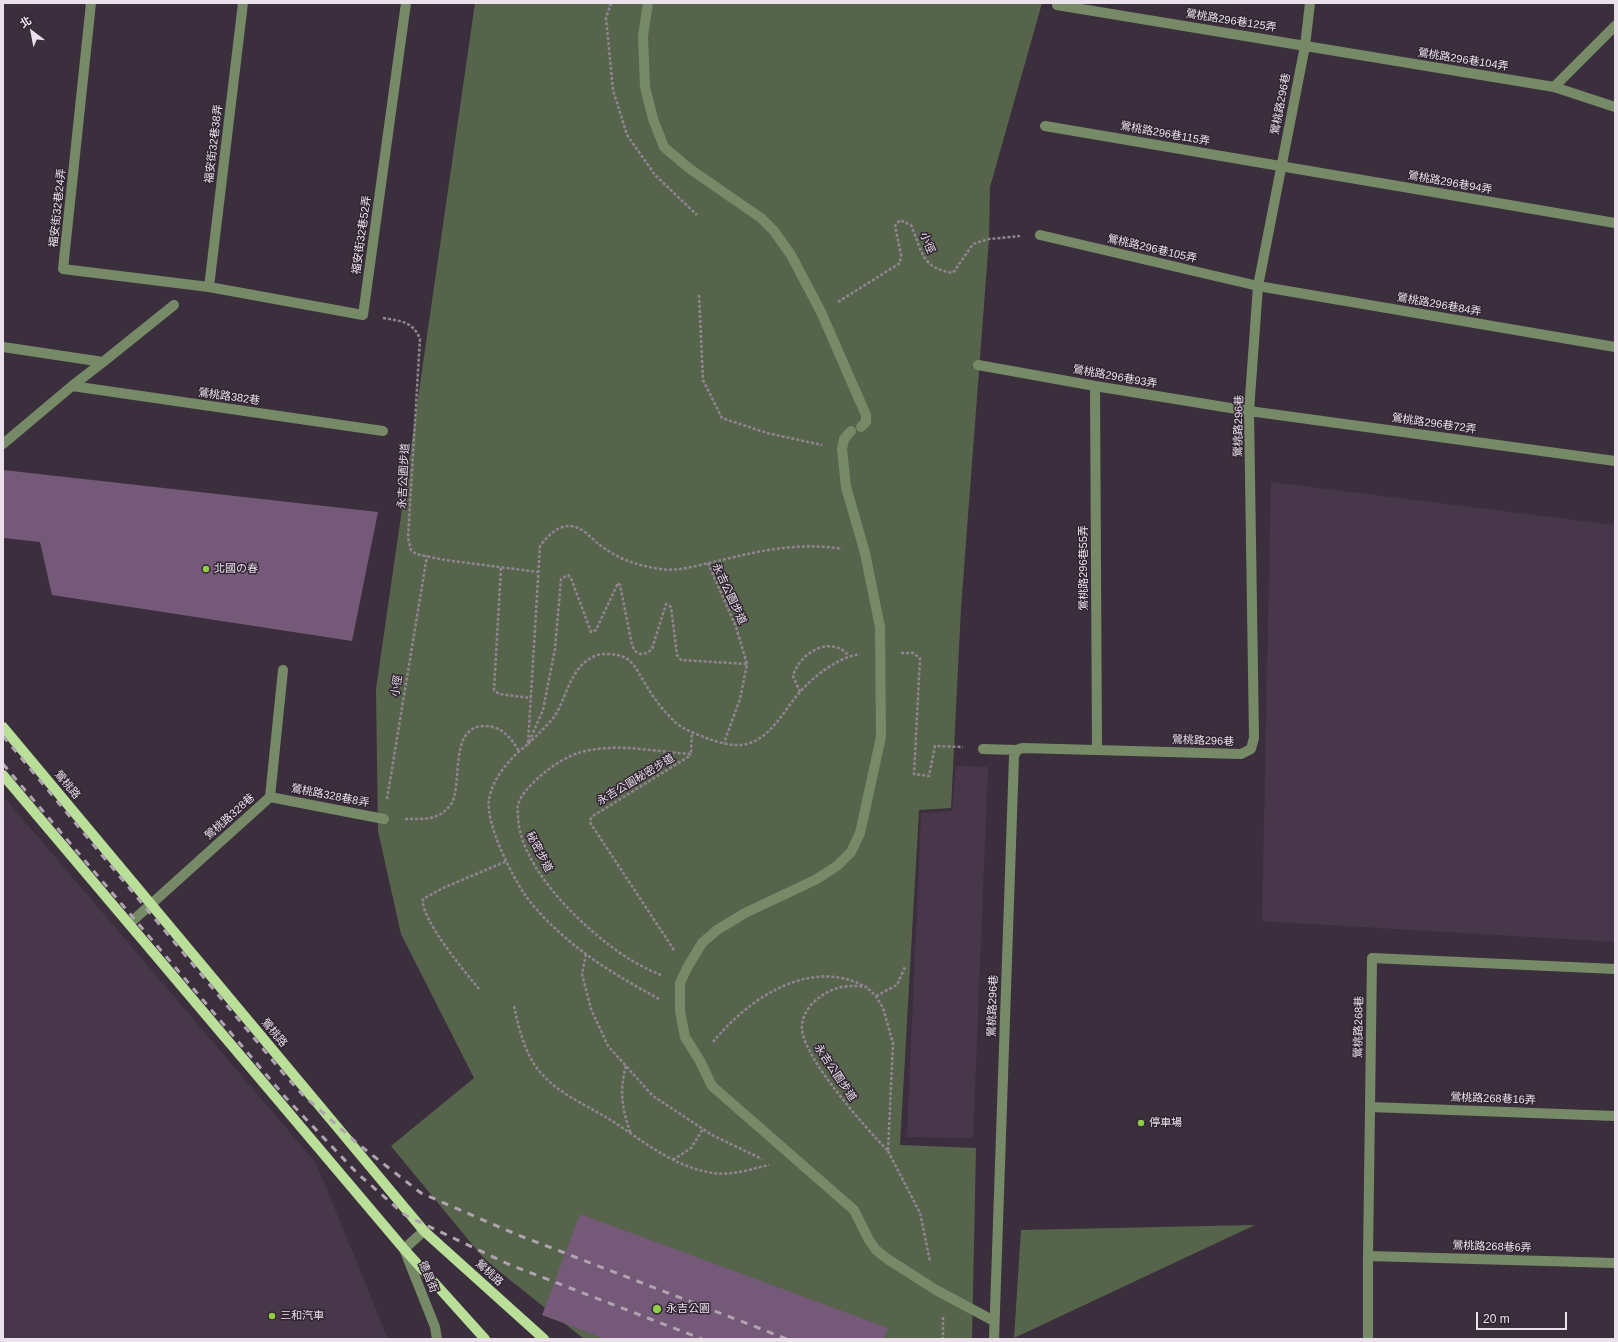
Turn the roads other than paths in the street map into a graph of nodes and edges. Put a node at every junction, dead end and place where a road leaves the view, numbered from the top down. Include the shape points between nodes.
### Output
1 (91, 3) edge
2 (243, 3) edge
3 (406, 3) edge
4 (648, 3) edge
5 (1310, 3) edge
6 (1057, 5) dead end
7 (1615, 26) edge
8 (1305, 46) junction
9 (1554, 87) junction
10 (1615, 107) edge
11 (1045, 126) dead end
12 (1281, 166) junction
13 (1615, 224) edge
14 (1040, 235) road end
15 (1258, 286) junction
16 (209, 287) junction
17 (174, 305) dead end
18 (3, 347) edge
19 (1615, 347) edge
20 (103, 362) junction
21 (978, 365) dead end
22 (72, 386) junction
23 (1095, 386) junction
24 (1249, 411) junction
25 (383, 431) dead end
26 (3, 444) edge
27 (1615, 461) edge
28 (283, 670) dead end
29 (3, 727) edge
30 (983, 749) road end
31 (1097, 749) junction
32 (1017, 750) junction
33 (3, 775) edge
34 (270, 797) junction
35 (384, 819) road end
36 (151, 905) junction
37 (129, 924) junction
38 (1615, 969) edge
39 (1370, 1107) junction
40 (1615, 1116) edge
41 (424, 1231) junction
42 (404, 1249) junction
43 (1368, 1256) junction
44 (1615, 1263) edge
45 (994, 1321) junction
46 (436, 1339) edge
47 (485, 1339) edge
48 (544, 1339) edge
49 (994, 1339) edge
50 (1368, 1339) edge

1 - 16 street, 福安街32巷24弄 via 63,269
2 - 16 street, 福安街32巷38弄
3 - 16 street, 福安街32巷52弄 via 363,315
4 - 45 street via 643,36 645,87 653,119 664,146 690,168 761,218 774,231 791,255 820,312 866,415 866,422 844,439 842,449 846,487 865,553 880,627 882,737 860,833 852,852 837,866 815,880 745,913 717,930 702,943 680,983 680,1011 685,1037 712,1086 854,1210 876,1250 936,1290
5 - 8 street, 鶯桃路296巷
6 - 8 street, 鶯桃路296巷125弄
7 - 9 street
8 - 9 street, 鶯桃路296巷104弄
8 - 12 street, 鶯桃路296巷
9 - 10 street, 鶯桃路296巷104弄
11 - 12 street, 鶯桃路296巷115弄
12 - 13 street, 鶯桃路296巷94弄
12 - 15 street, 鶯桃路296巷
14 - 15 street, 鶯桃路296巷105弄
15 - 19 street, 鶯桃路296巷84弄
15 - 24 street, 鶯桃路296巷
17 - 20 street
18 - 20 street
20 - 22 street
21 - 23 street, 鶯桃路296巷93弄
22 - 25 street, 鶯桃路382巷
22 - 26 street
23 - 24 street, 鶯桃路296巷93弄
23 - 31 street, 鶯桃路296巷55弄
24 - 27 street, 鶯桃路296巷72弄
24 - 31 street, 鶯桃路296巷 via 1254,738 1251,749 1241,754
28 - 34 street, 鶯桃路328巷
29 - 36 main road, 鶯桃路
30 - 32 street
31 - 32 street, 鶯桃路296巷
32 - 45 street, 鶯桃路296巷 via 1014,756
33 - 37 main road
34 - 35 street, 鶯桃路328巷8弄
34 - 36 street, 鶯桃路328巷
36 - 37 street, 鶯桃路328巷
36 - 41 main road, 鶯桃路
37 - 42 main road
38 - 39 street, 鶯桃路268巷 via 1372,958
39 - 40 street, 鶯桃路268巷16弄
39 - 43 street, 鶯桃路268巷
41 - 42 street
41 - 48 main road, 鶯桃路
42 - 46 street, 德昌街 via 435,1327
42 - 47 main road
43 - 44 street, 鶯桃路268巷6弄
43 - 50 street, 鶯桃路268巷
45 - 49 street, 鶯桃路296巷

